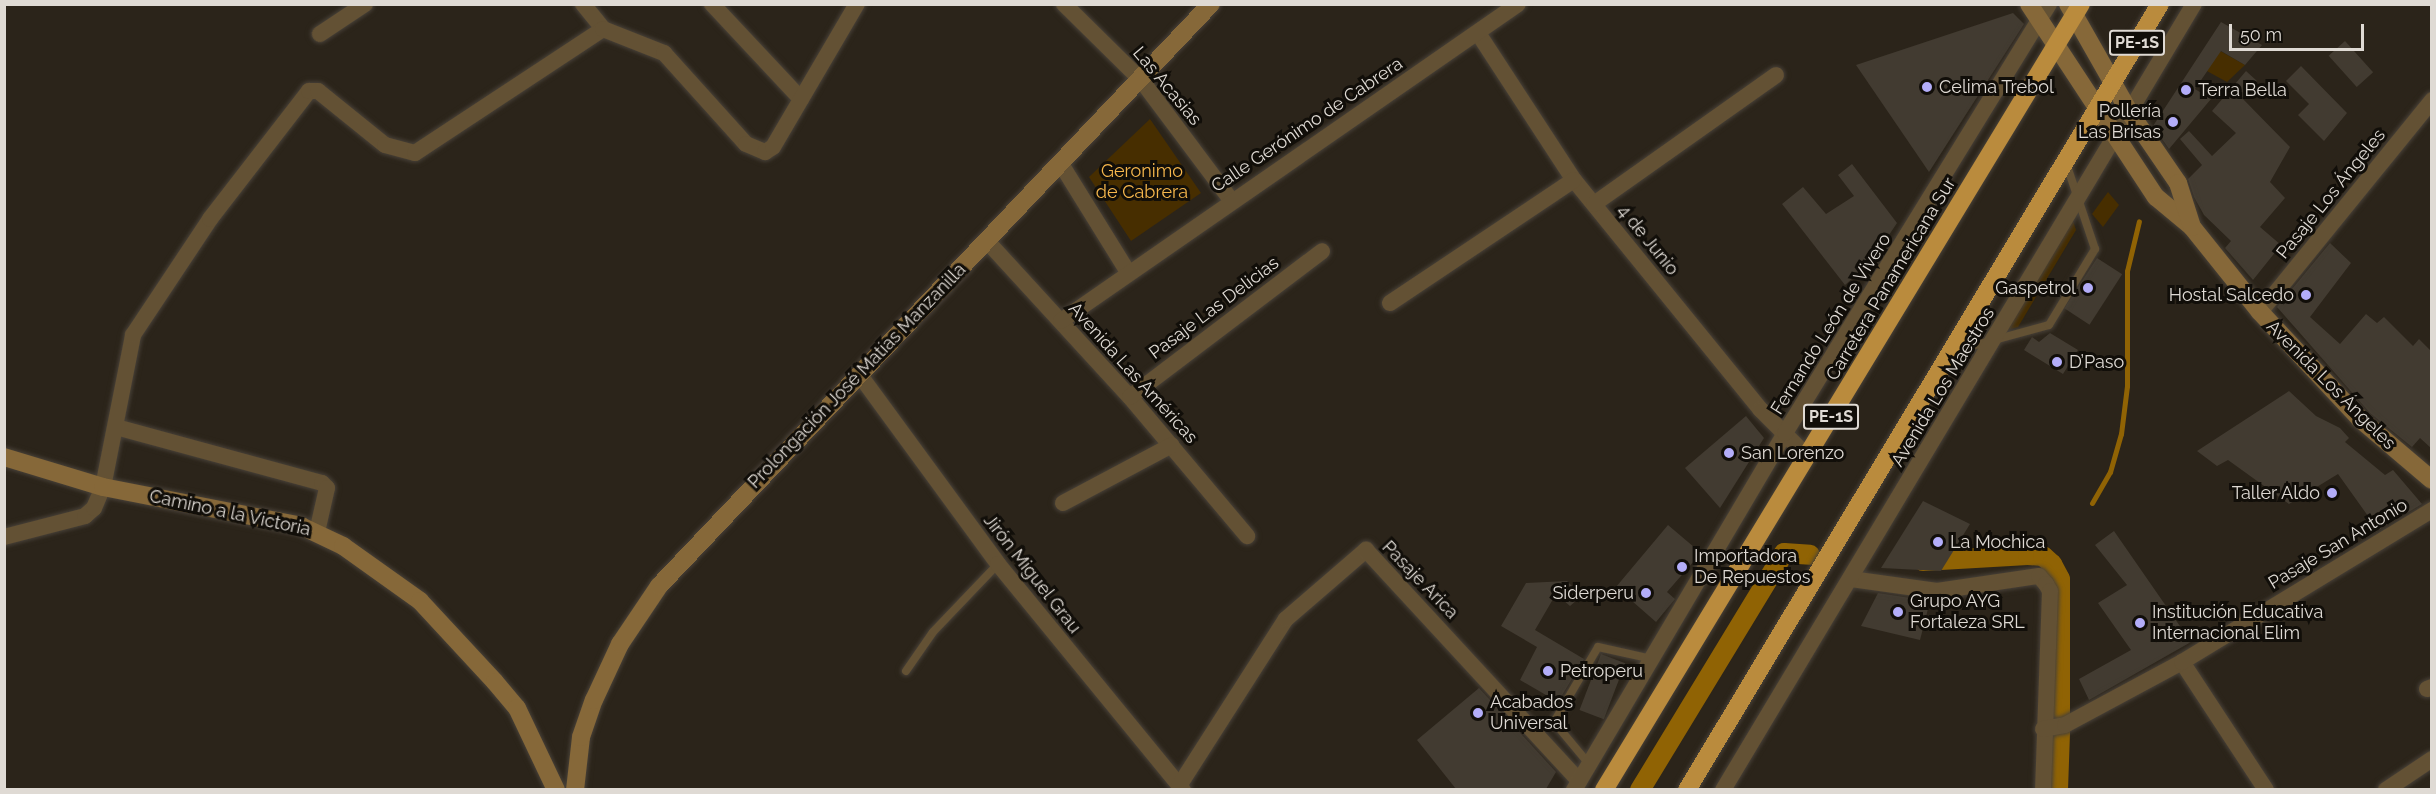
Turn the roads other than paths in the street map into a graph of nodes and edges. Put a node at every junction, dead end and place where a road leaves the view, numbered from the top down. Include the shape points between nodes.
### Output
1 (365, 4) edge
2 (584, 4) edge
3 (712, 4) edge
4 (857, 4) edge
5 (1065, 4) edge
6 (1211, 4) edge
7 (1518, 4) edge
8 (2160, 4) edge
9 (2194, 4) edge
10 (2074, 8) edge
11 (2040, 9) edge
12 (603, 28) junction
13 (1478, 33) junction
14 (320, 34) dead end
15 (2058, 44) junction
16 (1776, 75) dead end
17 (1142, 81) junction
18 (2114, 82) junction
19 (801, 99) junction
20 (2432, 100) edge
21 (2100, 106) junction
22 (2130, 113) junction
23 (2117, 135) junction
24 (2066, 161) junction
25 (1061, 164) junction
26 (1574, 180) junction
27 (2078, 199) junction
28 (1231, 200) junction
29 (1594, 204) junction
30 (2192, 228) junction
31 (986, 240) junction
32 (1322, 251) dead end
33 (1128, 272) junction
34 (1390, 303) dead end
35 (2260, 312) junction
36 (1061, 321) junction
37 (1994, 340) junction
38 (1951, 352) junction
39 (859, 374) junction
40 (1130, 397) junction
41 (116, 427) junction
42 (1785, 433) junction
43 (1172, 445) junction
44 (1807, 456) junction
45 (4, 457) edge
46 (2432, 480) edge
47 (103, 487) junction
48 (1063, 503) dead end
49 (2432, 510) edge
50 (317, 532) junction
51 (1247, 536) dead end
52 (4, 537) edge
53 (998, 564) junction
54 (1851, 579) junction
55 (1652, 659) junction
56 (2182, 663) junction
57 (906, 671) dead end
58 (2043, 729) junction
59 (2432, 759) edge
60 (1589, 764) junction
61 (1576, 785) edge
62 (1181, 788) edge
63 (556, 789) edge
64 (575, 789) edge
65 (1604, 789) edge
66 (1686, 789) edge
67 (1723, 789) edge
68 (2043, 789) edge
69 (2266, 789) edge
70 (2386, 789) edge

1 - 14 street
2 - 12 street
3 - 19 street
4 - 19 street
5 - 17 street, Las Acasias
6 - 17 street, Prolongación José Matías Manzanilla
7 - 13 street, Calle Gerónimo de Cabrera
8 - 18 highway, PE-1S
9 - 22 street, Avenida Los Maestros
10 - 15 highway, Carretera Panamericana Sur / PE-1S
10 - 18 street, Avenida Los Ángeles
11 - 15 street, Avenida Los Ángeles
11 - 42 street, Fernando León de Vivero
12 - 19 street via 664,53 756,151 773,147
12 - 41 street via 415,153 385,145 318,91 302,96 141,321 124,365
13 - 26 street, 4 de Junio
13 - 28 street, Calle Gerónimo de Cabrera
15 - 21 street, Avenida Los Ángeles
15 - 44 highway, Carretera Panamericana Sur / PE-1S
16 - 29 street
17 - 25 street, Prolongación José Matías Manzanilla
17 - 28 street, Las Acasias
18 - 21 highway, PE-1S
18 - 22 street, Avenida Los Ángeles
20 - 35 street, Pasaje Los Ángeles
21 - 23 street, Avenida Los Ángeles
21 - 24 highway, PE-1S
22 - 23 street, Avenida Los Maestros
22 - 30 street, Avenida Los Ángeles via 2178,183
23 - 27 street, Avenida Los Maestros
23 - 30 street, Avenida Los Ángeles via 2156,197
24 - 27 lane
24 - 38 highway, PE-1S
25 - 31 street, Prolongación José Matías Manzanilla
25 - 33 street
26 - 29 street, 4 de Junio
26 - 34 street
27 - 37 street, Avenida Los Maestros
27 - 37 lane via 2096,249 2049,325
28 - 33 street, Calle Gerónimo de Cabrera
29 - 42 street, 4 de Junio via 1761,410
30 - 35 street, Avenida Los Ángeles
31 - 36 street, Avenida Las Américas
31 - 39 street, Prolongación José Matías Manzanilla
32 - 40 street, Pasaje Las Delicias
33 - 36 street, Calle Gerónimo de Cabrera
35 - 46 street, Avenida Los Ángeles via 2360,419
36 - 40 street, Avenida Las Américas
37 - 38 lane
37 - 54 street, Avenida Los Maestros
38 - 66 highway, PE-1S
39 - 53 street, Jirón Miguel Grau
39 - 64 street, Prolongación José Matías Manzanilla via 684,558 640,612 594,700 581,737
40 - 43 street, Avenida Las Américas
41 - 47 street
41 - 50 street via 322,483 327,488
42 - 44 street, 4 de Junio
42 - 55 street, Fernando León de Vivero
43 - 48 street
43 - 51 street, Avenida Las Américas
44 - 65 highway, Carretera Panamericana Sur / PE-1S
45 - 47 street, Camino a la Victoria
47 - 50 street, Camino a la Victoria
47 - 52 street via 85,516
49 - 56 street, Pasaje San Antonio
50 - 63 street, Camino a la Victoria via 396,580 446,626 517,708
53 - 57 lane via 933,632
53 - 62 street, Jirón Miguel Grau
54 - 58 street via 1937,591 2039,576 2050,591
54 - 67 street, Avenida Los Maestros
55 - 60 street, Fernando León de Vivero
55 - 60 lane via 1598,647 1554,722
56 - 58 street, Pasaje San Antonio via 2064,725
56 - 69 street
58 - 68 street
59 - 70 street
60 - 61 street, Fernando León de Vivero
61 - 62 street, Pasaje Arica via 1366,550 1286,619

